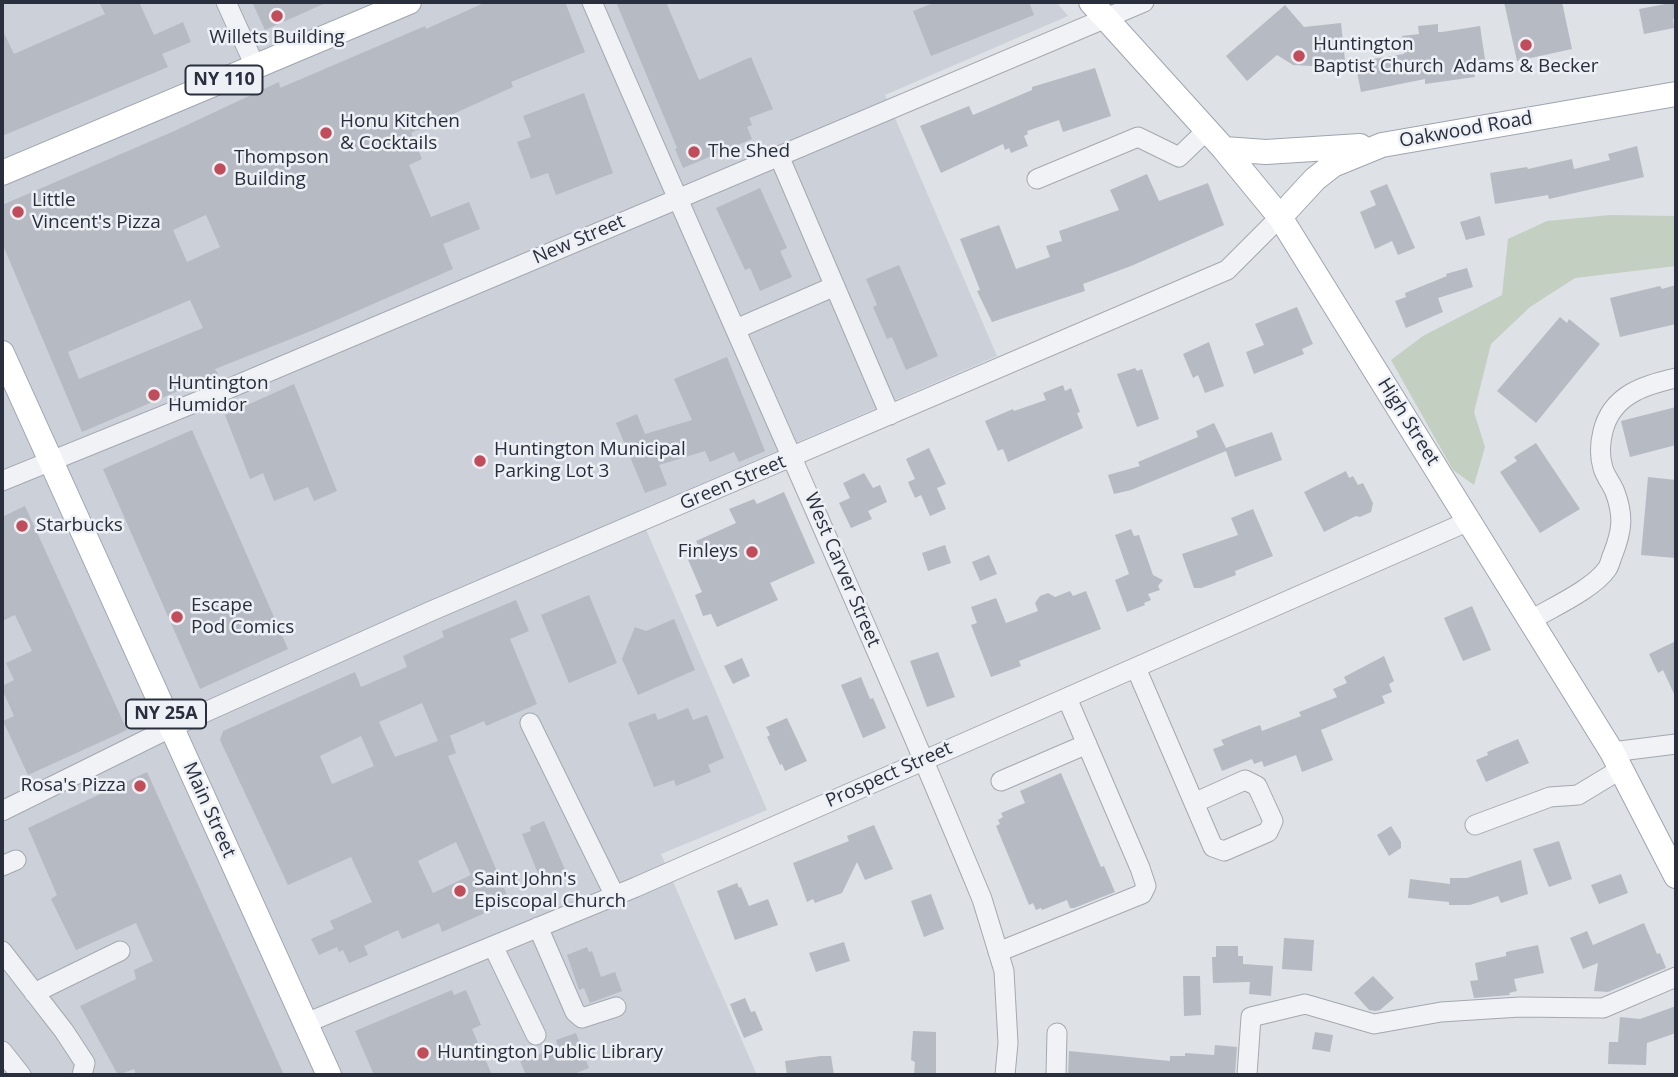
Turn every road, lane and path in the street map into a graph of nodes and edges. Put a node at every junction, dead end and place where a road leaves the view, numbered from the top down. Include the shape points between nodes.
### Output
1 (226, 2) edge
2 (408, 2) edge
3 (592, 2) edge
4 (1144, 2) edge
5 (1099, 10) edge
6 (255, 66) junction
7 (1676, 94) edge
8 (1207, 130) junction
9 (1381, 145) junction
10 (1224, 149) junction
11 (779, 156) junction
12 (2, 173) edge
13 (1037, 179) dead end
14 (677, 199) junction
15 (1280, 217) junction
16 (835, 286) junction
17 (736, 329) junction
18 (2, 353) edge
19 (1676, 378) edge
20 (890, 415) junction
21 (793, 457) junction
22 (52, 462) junction
23 (2, 481) edge
24 (1469, 521) junction
25 (1531, 620) junction
26 (1136, 668) junction
27 (1067, 698) junction
28 (530, 723) dead end
29 (172, 727) junction
30 (1087, 744) junction
31 (1676, 744) edge
32 (924, 760) junction
33 (1617, 760) junction
34 (1001, 781) dead end
35 (1194, 803) dead end
36 (2, 811) edge
37 (1475, 825) dead end
38 (1676, 876) edge
39 (615, 896) junction
40 (538, 927) junction
41 (493, 946) junction
42 (2, 951) edge
43 (120, 951) dead end
44 (998, 952) junction
45 (1676, 977) edge
46 (34, 993) junction
47 (616, 1007) dead end
48 (306, 1023) junction
49 (1057, 1033) dead end
50 (536, 1035) dead end
51 (2, 1051) edge
52 (21, 1075) edge
53 (82, 1075) edge
54 (329, 1075) edge
55 (1005, 1075) edge
56 (1056, 1075) edge
57 (1247, 1075) edge

1 - 6 street
2 - 6 main road, NY 110
3 - 14 street, West Carver Street
4 - 5 street, New Street
5 - 8 main road, High Street
5 - 11 street, New Street
6 - 12 main road, NY 110
7 - 9 main road, Oakwood Road
8 - 10 main road, High Street
8 - 13 street via 1179,157 1138,137
9 - 10 main road via 1266,152
9 - 15 main road, Oakwood Road via 1333,165
10 - 15 main road, High Street
11 - 14 street, New Street
11 - 16 street
14 - 17 street, West Carver Street
14 - 22 street, New Street
15 - 20 street, Green Street via 1227,270
15 - 24 main road, High Street
16 - 17 street
16 - 20 street
17 - 21 street, West Carver Street
18 - 22 main road, Main Street / NY 25A
19 - 25 street via 1630,393 1615,405 1605,422 1600,445 1603,468 1618,502 1622,531 1607,569
20 - 21 street, Green Street
21 - 29 street, Green Street
21 - 32 street, West Carver Street
22 - 23 street, New Street
22 - 29 main road, Main Street / NY 25A
24 - 25 main road, High Street
24 - 26 street, Prospect Street
25 - 33 main road, High Street
26 - 27 street, Prospect Street
26 - 35 street
27 - 30 street
27 - 32 street, Prospect Street
28 - 39 street
29 - 36 street, Green Street
29 - 48 main road, Main Street / NY 25A
30 - 34 street
30 - 44 street via 1146,886 1142,894
31 - 33 street
32 - 39 street, Prospect Street
32 - 44 street, West Carver Street via 982,899
33 - 37 street via 1578,795 1550,797
33 - 38 main road, High Street
39 - 40 street, Prospect Street
40 - 41 street, Prospect Street
40 - 47 street via 575,1012 582,1018
41 - 48 street, Prospect Street
41 - 50 street
42 - 46 street
43 - 46 street
44 - 55 street, West Carver Street via 1004,971
45 - 57 street via 1603,1008 1441,1012 1374,1024 1305,1004 1251,1017
46 - 53 street via 85,1063
48 - 54 main road, Main Street / NY 25A
49 - 56 street
51 - 52 street

